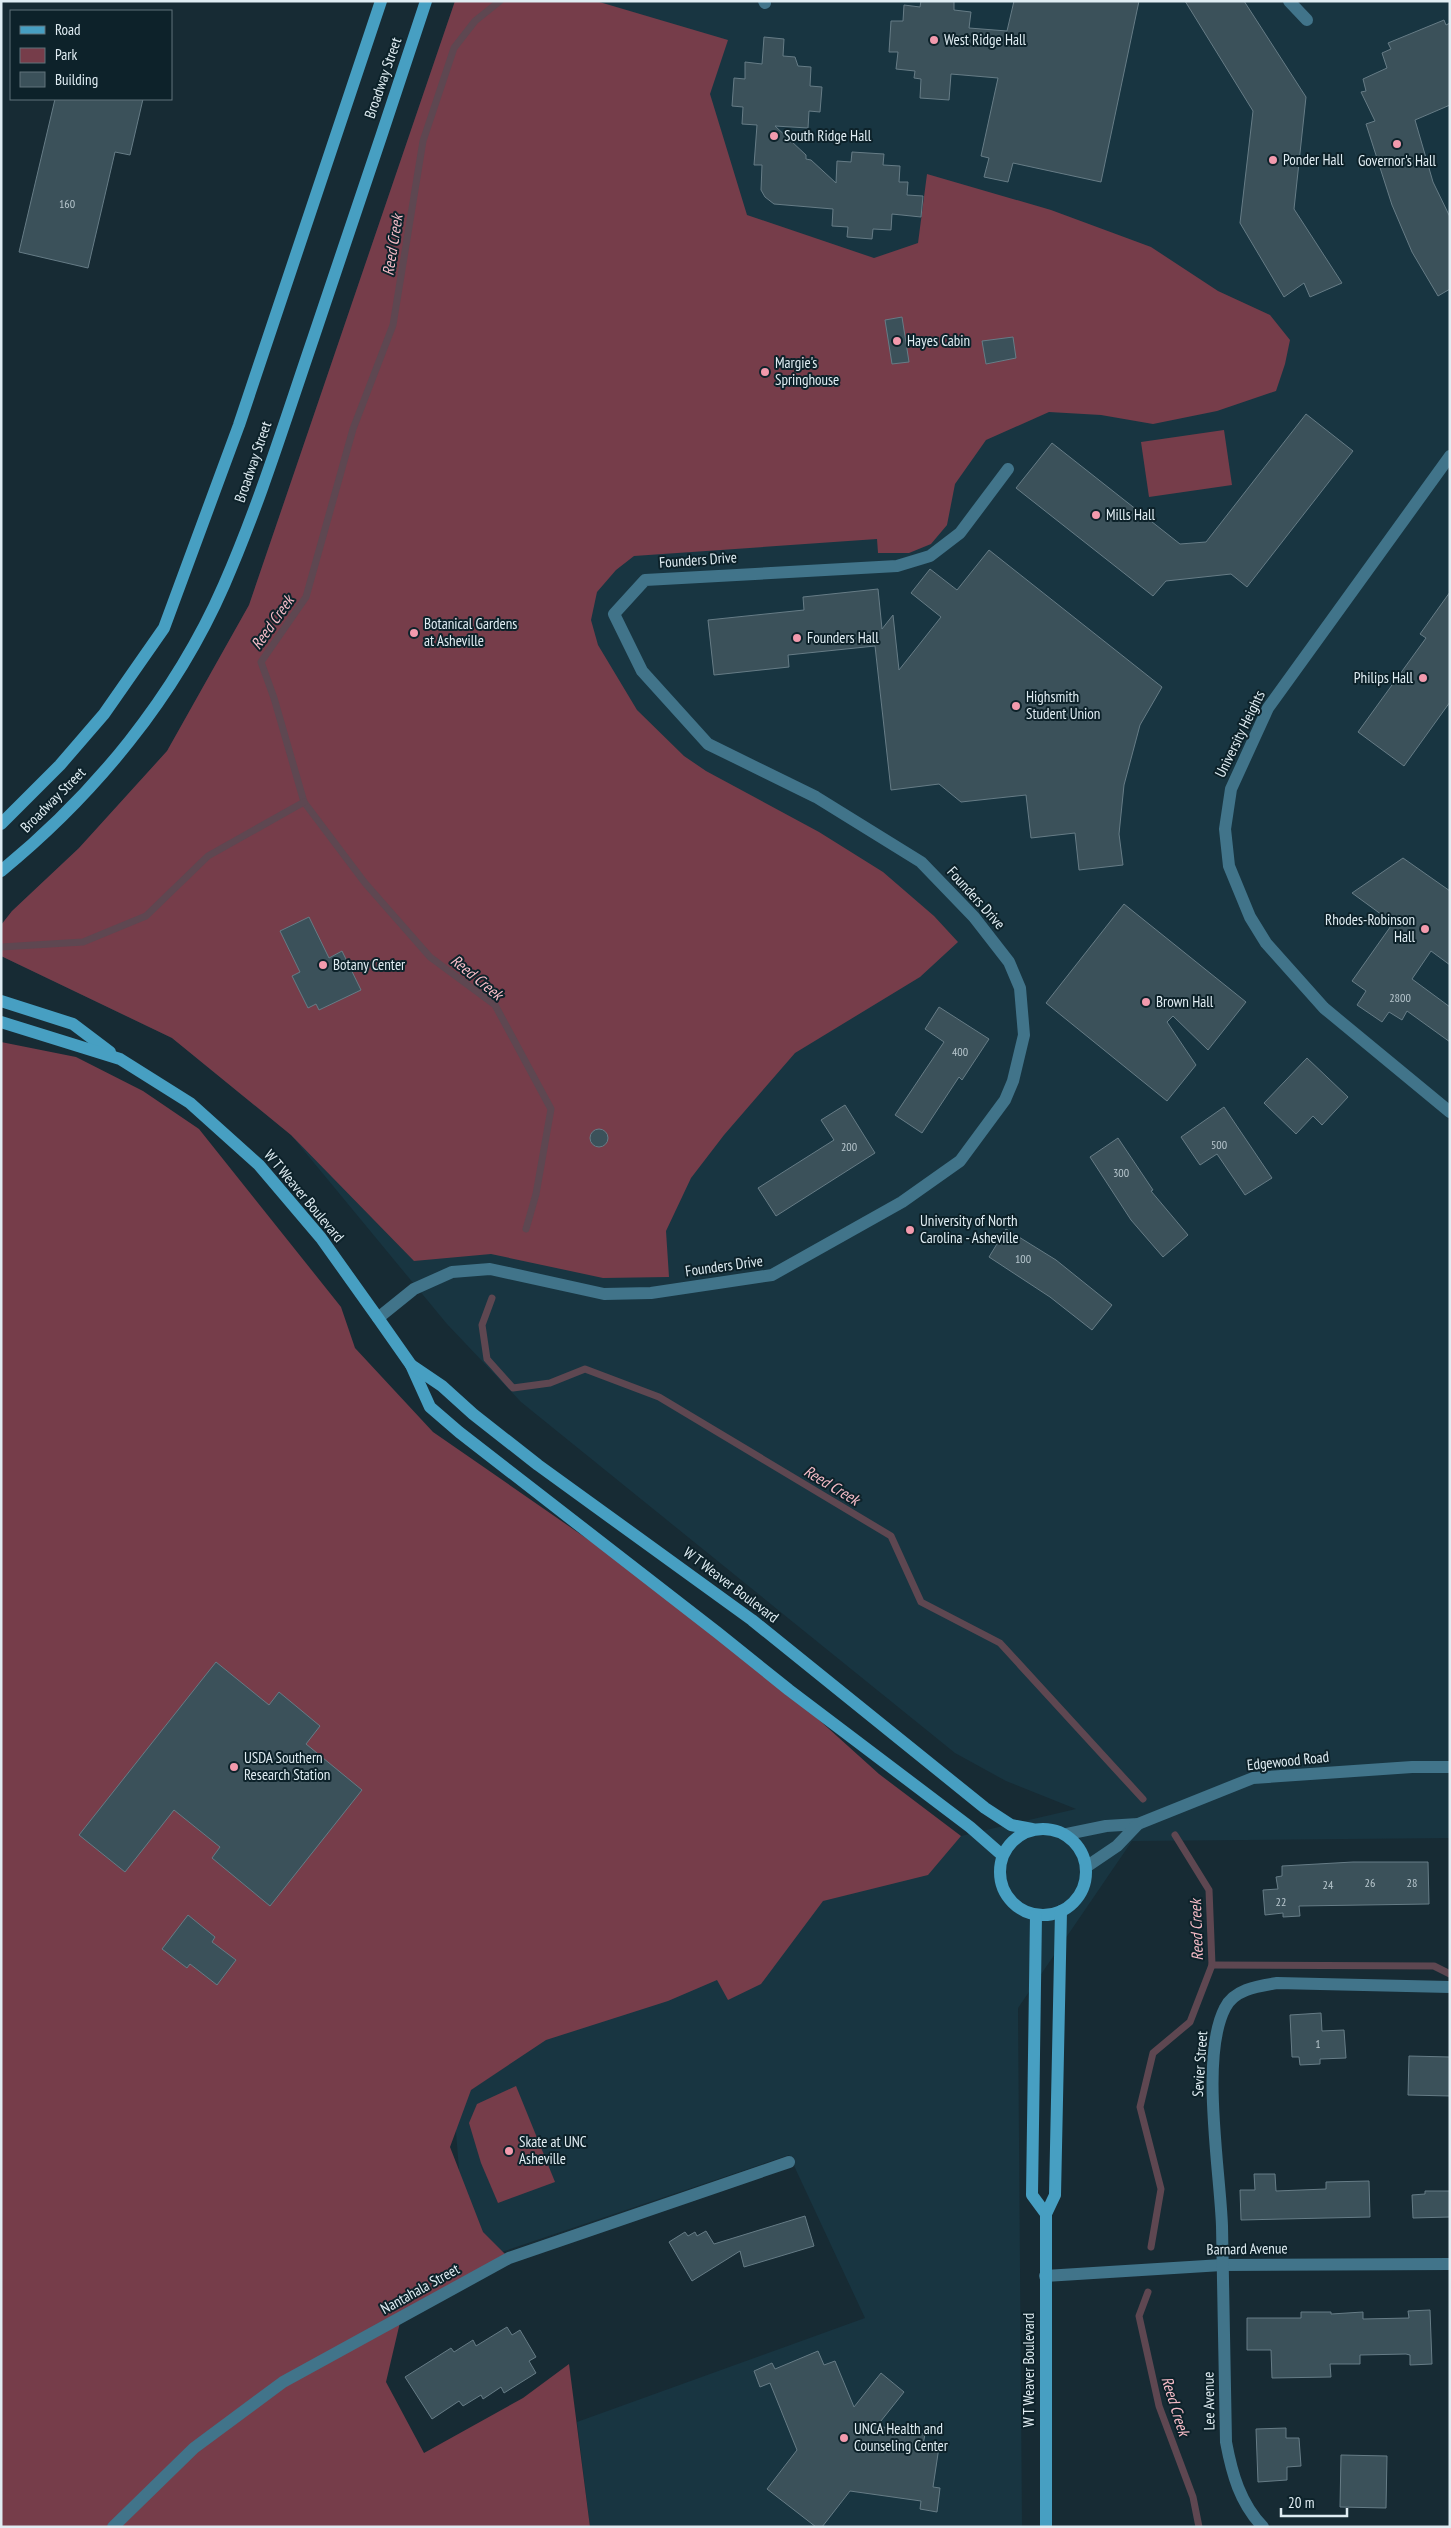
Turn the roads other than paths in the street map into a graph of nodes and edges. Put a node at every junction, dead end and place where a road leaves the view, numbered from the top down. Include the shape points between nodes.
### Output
1 (381, 1) edge
2 (426, 1) edge
3 (1289, 1) edge
4 (1307, 20) dead end
5 (1450, 456) edge
6 (1008, 469) dead end
7 (1, 824) edge
8 (1, 871) edge
9 (1, 1001) edge
10 (1, 1022) edge
11 (120, 1059) junction
12 (1450, 1112) edge
13 (378, 1318) junction
14 (411, 1365) junction
15 (1450, 1767) edge
16 (1138, 1824) junction
17 (1032, 1829) junction
18 (1067, 1834) junction
19 (1002, 1855) junction
20 (1086, 1867) junction
21 (1061, 1912) junction
22 (1036, 1915) junction
23 (1450, 1987) edge
24 (789, 2162) dead end
25 (1046, 2214) junction
26 (1450, 2264) edge
27 (1222, 2265) junction
28 (1045, 2276) junction
29 (113, 2527) edge
30 (1046, 2527) edge
31 (1263, 2527) edge

1 - 7 main road, Broadway Street via 239,425 164,628 104,714 60,765
2 - 8 main road, Broadway Street via 304,365 224,586 197,640 154,709 120,754 46,832
3 - 4 street
5 - 12 street, University Heights via 1268,708 1231,789 1225,829 1229,866 1250,917 1266,943 1324,1008
6 - 13 street, Founders Drive via 960,533 930,556 897,566 645,580 614,614 642,671 708,744 816,797 921,862 974,917 1009,962 1020,988 1024,1035 1014,1082 960,1161 902,1202 772,1276 651,1293 604,1294 490,1269 452,1272 414,1289
9 - 11 main road, W T Weaver Boulevard via 73,1024
10 - 11 main road, W T Weaver Boulevard
11 - 13 main road, W T Weaver Boulevard via 190,1103 260,1165 321,1238
13 - 14 main road, W T Weaver Boulevard
14 - 17 main road, W T Weaver Boulevard via 442,1386 538,1465 752,1620 984,1808 1011,1825
14 - 19 main road, W T Weaver Boulevard via 430,1407 459,1432
15 - 16 street, Edgewood Road via 1253,1778
16 - 18 street, Edgewood Road
16 - 20 street, Edgewood Road via 1117,1846
17 - 18 main road via 1053,1829
17 - 19 main road via 1017,1836
18 - 20 main road via 1082,1854
19 - 22 main road via 999,1875 1005,1893 1018,1908
20 - 21 main road via 1080,1893
21 - 22 main road
21 - 25 main road, W T Weaver Boulevard via 1055,2195
22 - 25 main road via 1032,2195
23 - 27 street, Sevier Street via 1278,1983 1236,1995 1225,2006 1217,2028 1213,2098
24 - 29 street, Nantahala Street via 509,2258 283,2382 194,2448
25 - 28 main road, W T Weaver Boulevard
26 - 27 street, Barnard Avenue
27 - 28 street, Barnard Avenue
27 - 31 street, Lee Avenue via 1226,2442 1232,2474 1242,2497
28 - 30 main road, W T Weaver Boulevard

